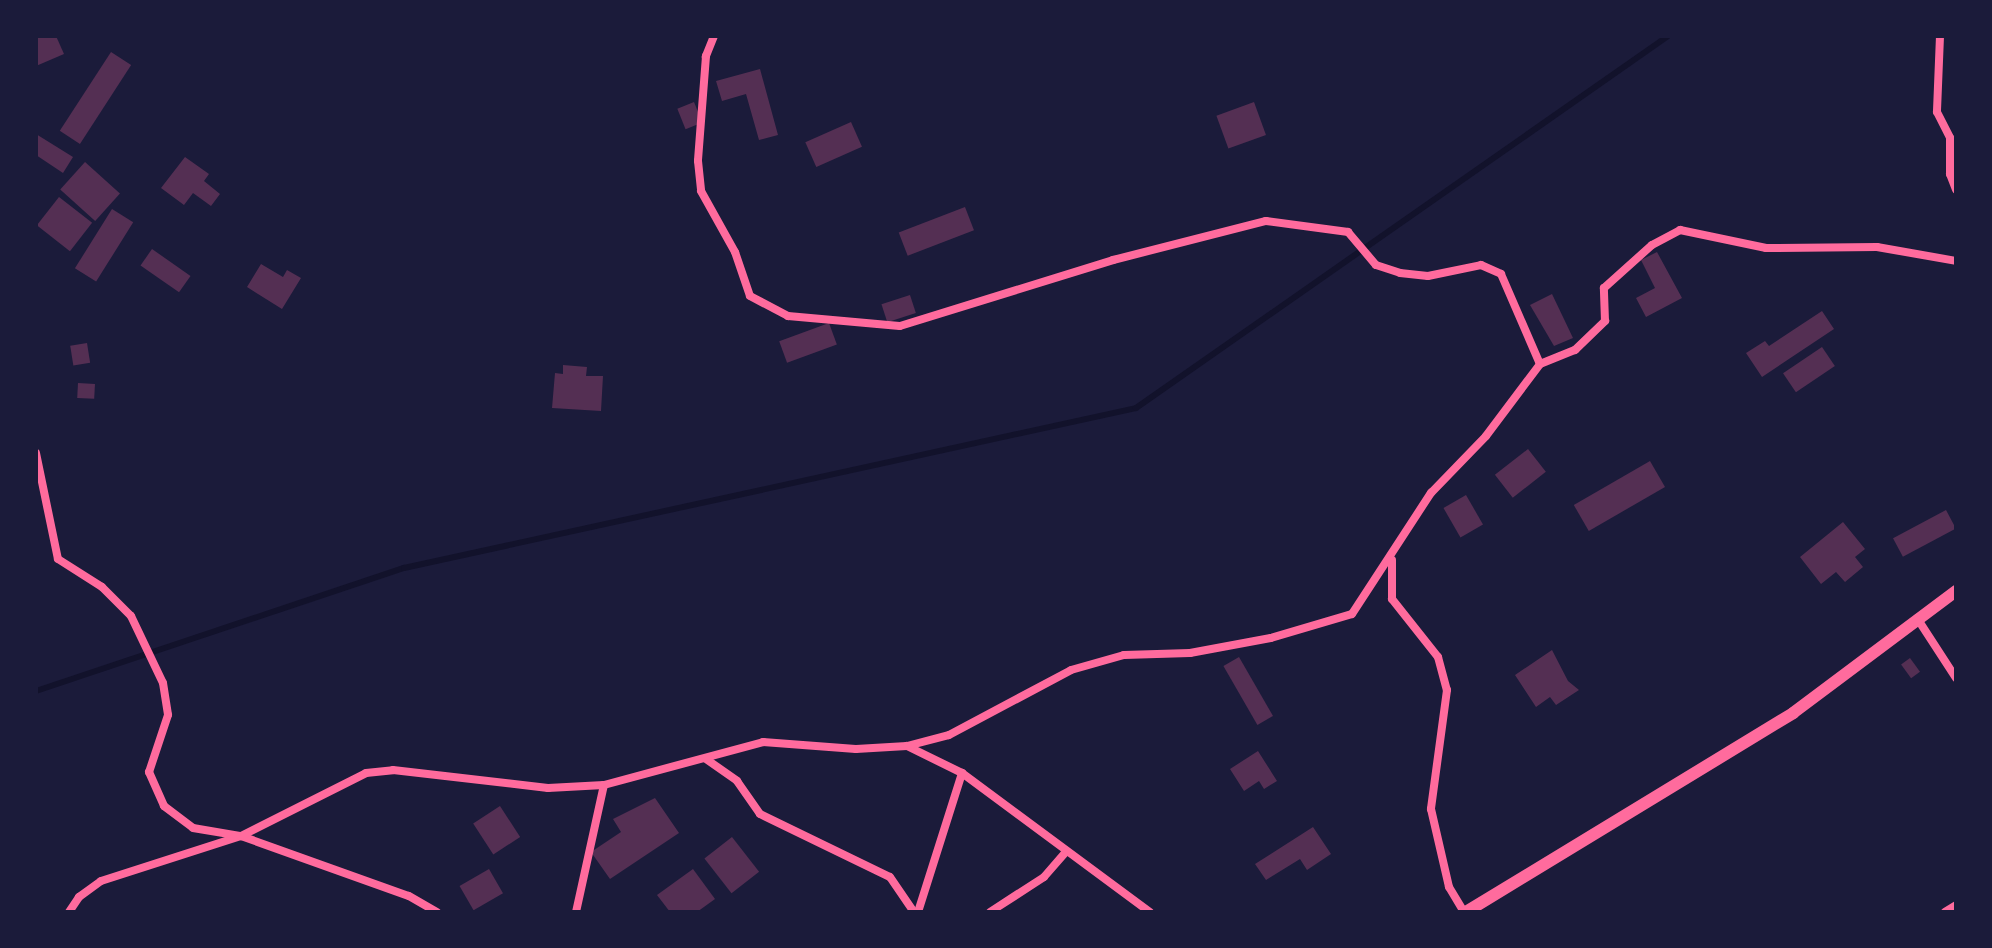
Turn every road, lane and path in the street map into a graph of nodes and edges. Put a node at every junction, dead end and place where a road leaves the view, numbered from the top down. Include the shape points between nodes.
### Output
1 (714, 36) edge
2 (1940, 36) edge
3 (1956, 190) edge
4 (1956, 261) edge
5 (1540, 364) junction
6 (36, 453) edge
7 (1392, 559) junction
8 (1956, 591) edge
9 (1917, 618) junction
10 (1956, 678) edge
11 (907, 746) junction
12 (706, 759) junction
13 (962, 773) junction
14 (604, 785) junction
15 (241, 836) junction
16 (1066, 852) junction
17 (1956, 905) edge
18 (69, 912) edge
19 (437, 912) edge
20 (576, 912) edge
21 (916, 912) edge
22 (990, 912) edge
23 (1150, 912) edge
24 (1465, 912) edge
25 (1945, 912) edge

1 - 5 street via 706,56 701,191 735,252 750,296 788,316 900,326 1113,260 1266,221 1348,232 1376,265 1400,273 1428,276 1481,265 1501,274
2 - 3 street via 1937,112 1950,138 1950,174
4 - 5 street via 1877,247 1766,248 1680,230 1633,260 1604,288 1605,321 1575,350
5 - 7 street via 1486,436 1431,493
6 - 15 street via 58,559 102,587 131,616 163,683 168,715 149,772 164,806 193,828
7 - 11 street via 1352,614 1271,638 1190,653 1124,655 1071,670 949,735
7 - 24 street via 1392,599 1438,657 1447,690 1431,809 1449,887
8 - 9 street
9 - 10 street
9 - 24 street via 1793,713
11 - 12 street via 856,749 763,742
11 - 13 street
12 - 14 street
12 - 21 street via 737,781 760,814 890,877
13 - 16 street
13 - 21 street
14 - 15 street via 548,788 393,770 366,773
14 - 20 street
15 - 18 street via 101,881
15 - 19 street via 409,896
16 - 22 street via 1044,877
16 - 23 street
17 - 25 street

